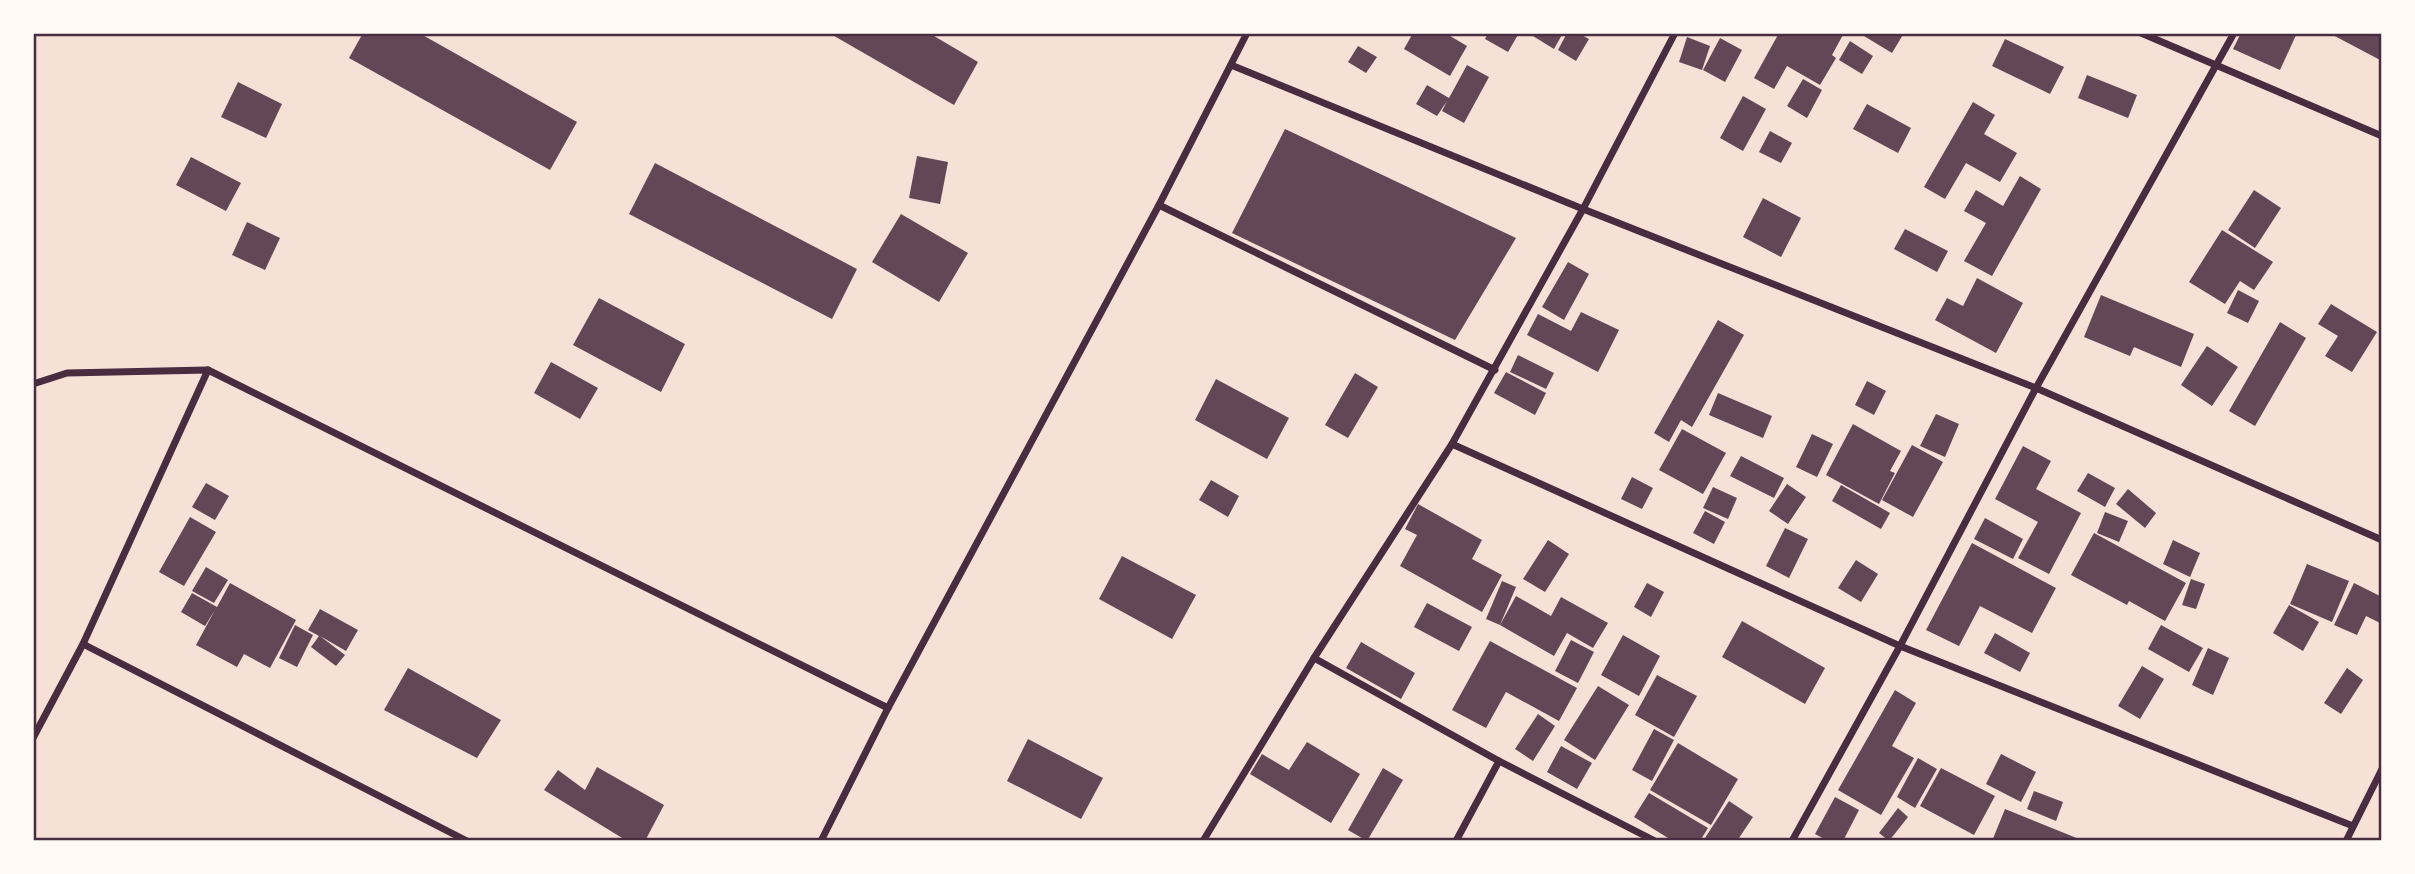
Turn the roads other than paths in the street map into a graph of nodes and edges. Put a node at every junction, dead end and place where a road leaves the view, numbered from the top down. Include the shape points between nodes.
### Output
1 (1247, 33) edge
2 (1675, 33) edge
3 (2141, 33) edge
4 (2234, 33) edge
5 (1231, 65) junction
6 (2216, 66) junction
7 (2382, 136) edge
8 (1159, 205) junction
9 (1583, 209) junction
10 (208, 370) junction
11 (1495, 370) junction
12 (33, 384) edge
13 (2036, 388) junction
14 (1452, 444) junction
15 (2382, 540) edge
16 (83, 644) junction
17 (1900, 646) junction
18 (1314, 658) junction
19 (888, 708) junction
20 (33, 738) edge
21 (1499, 761) junction
22 (2382, 769) edge
23 (2353, 826) junction
24 (467, 841) edge
25 (821, 841) edge
26 (1203, 841) edge
27 (1456, 841) edge
28 (1655, 841) edge
29 (1792, 841) edge
30 (2346, 841) edge

1 - 5 street
2 - 9 street
3 - 6 street
4 - 6 street
5 - 8 street
5 - 9 street
6 - 7 street
6 - 13 street
8 - 11 street
8 - 19 street
9 - 11 street
9 - 13 street
10 - 12 street via 67,373
10 - 16 street
10 - 19 street
11 - 14 street
13 - 15 street
13 - 17 street
14 - 17 street
14 - 18 street
16 - 20 street
16 - 24 street
17 - 23 street
17 - 29 street
18 - 21 street
18 - 26 street
19 - 25 street
21 - 27 street
21 - 28 street
22 - 23 street
23 - 30 street

